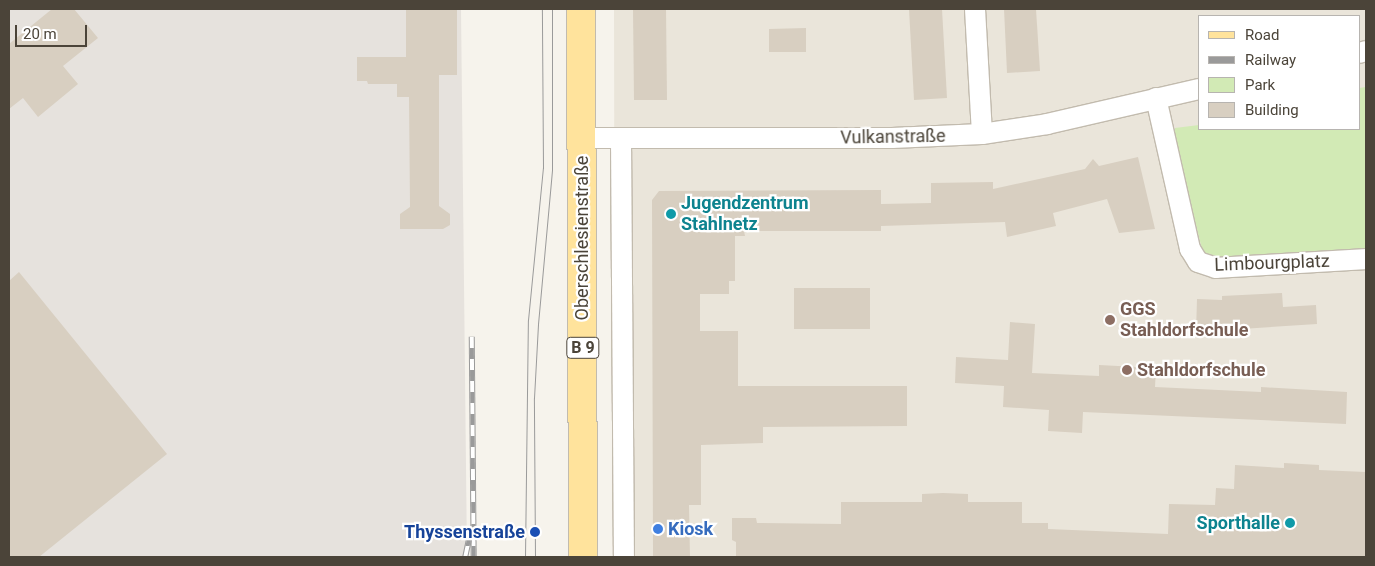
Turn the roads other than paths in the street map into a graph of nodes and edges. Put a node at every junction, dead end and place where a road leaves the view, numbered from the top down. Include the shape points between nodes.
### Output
1 (581, 9) edge
2 (975, 9) edge
3 (1198, 89) edge
4 (1156, 98) junction
5 (982, 134) junction
6 (582, 138) junction
7 (621, 138) junction
8 (1366, 259) edge
9 (583, 557) edge
10 (624, 557) edge

1 - 6 main road, Oberschlesienstraße / B 9
2 - 5 street
3 - 4 street, Vulkanstraße
4 - 5 street, Vulkanstraße via 1047,124
4 - 8 street, Limbourgplatz via 1190,249 1198,262 1216,268
5 - 7 street, Vulkanstraße via 892,138
6 - 7 street, Vulkanstraße
6 - 9 main road, Oberschlesienstraße / B 9
7 - 10 street

